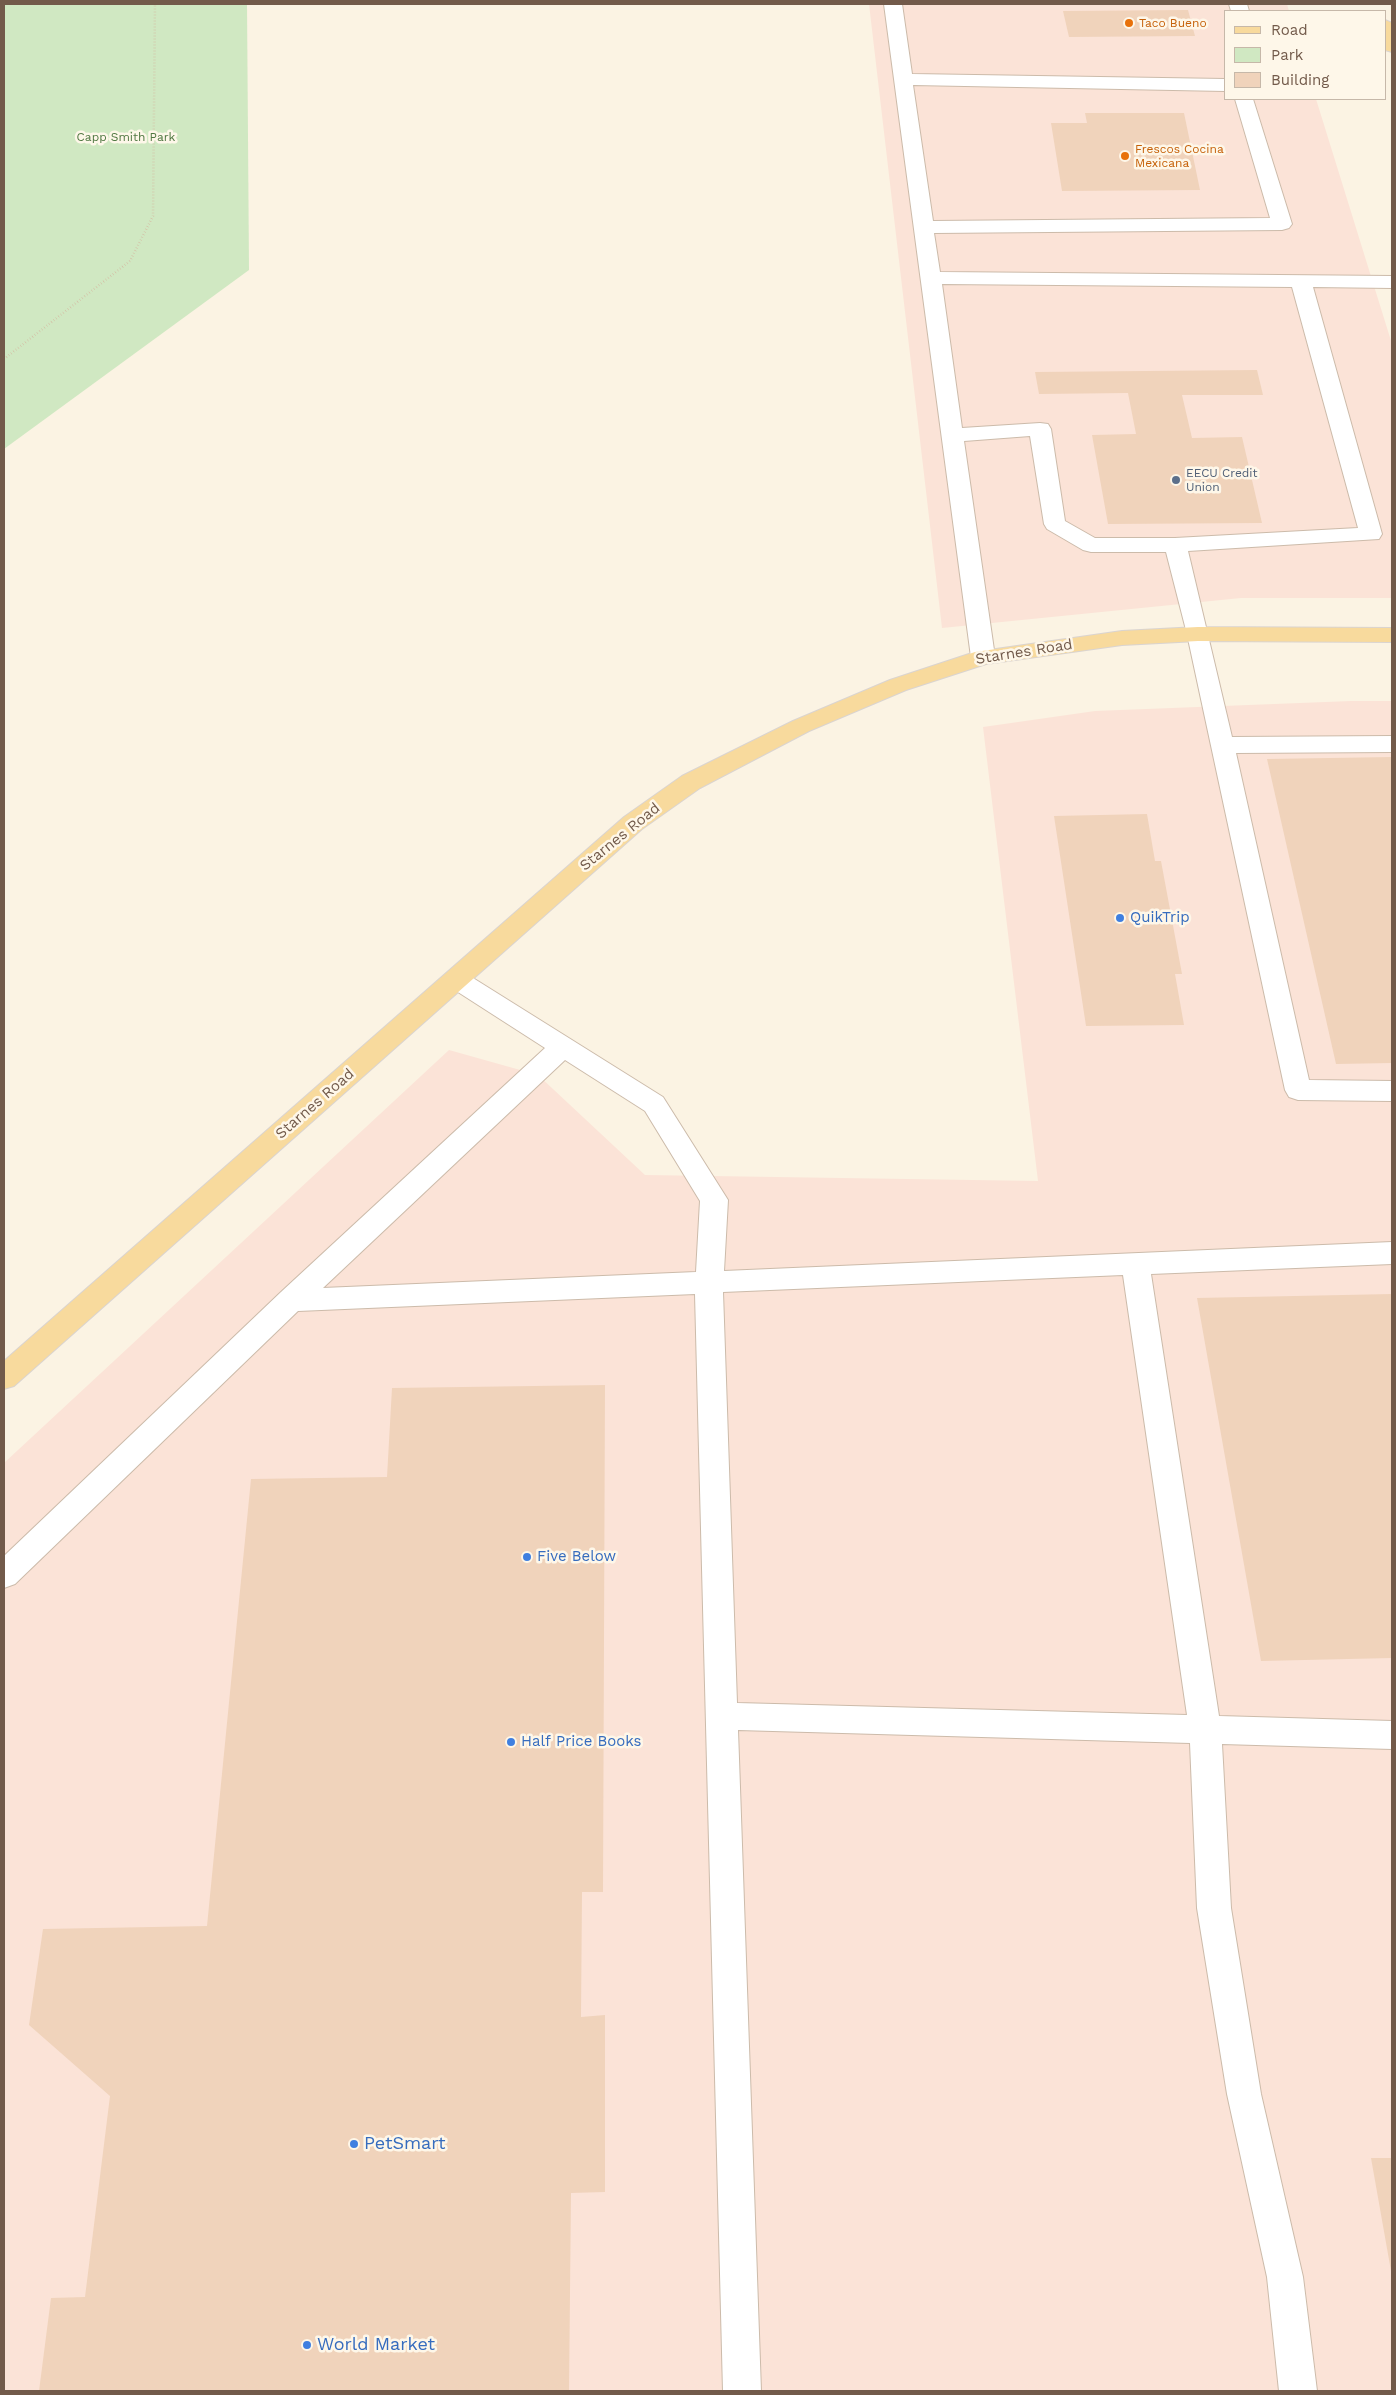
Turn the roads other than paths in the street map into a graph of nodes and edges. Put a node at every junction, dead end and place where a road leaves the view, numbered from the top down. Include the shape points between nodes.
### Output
1 (893, 4) edge
2 (1386, 28) edge
3 (1392, 47) edge
4 (903, 79) junction
5 (1224, 85) edge
6 (1244, 100) edge
7 (924, 227) junction
8 (930, 278) junction
9 (1301, 282) junction
10 (1392, 282) edge
11 (952, 435) junction
12 (1175, 545) junction
13 (1198, 634) junction
14 (1392, 635) edge
15 (983, 657) junction
16 (1392, 744) edge
17 (1222, 745) junction
18 (456, 979) junction
19 (563, 1047) junction
20 (1392, 1091) edge
21 (1392, 1253) edge
22 (1135, 1264) junction
23 (708, 1282) junction
24 (291, 1300) junction
25 (4, 1378) edge
26 (4, 1575) edge
27 (722, 1716) junction
28 (1205, 1730) junction
29 (1392, 1735) edge
30 (742, 2391) edge
31 (1298, 2391) edge

1 - 4 lane
2 - 3 main road
4 - 5 lane
4 - 7 lane
6 - 7 lane via 1282,224
7 - 8 lane
8 - 9 lane
8 - 11 lane
9 - 10 lane
9 - 12 lane via 1371,534
11 - 12 lane via 1040,429 1055,524 1091,545
11 - 15 lane
12 - 13 lane
13 - 14 main road, Starnes Road
13 - 15 main road, Starnes Road via 1122,638
13 - 17 lane
15 - 18 main road, Starnes Road via 898,685 801,726 691,782 633,822
16 - 17 lane
17 - 20 lane via 1298,1090
18 - 19 lane
18 - 25 main road, Starnes Road
19 - 23 lane via 654,1104 714,1200
19 - 24 lane
21 - 22 lane
22 - 23 lane
22 - 28 lane
23 - 24 lane
23 - 27 lane
24 - 26 lane
27 - 28 lane
27 - 30 lane
28 - 29 lane
28 - 31 lane via 1214,1908 1244,2094 1285,2277

